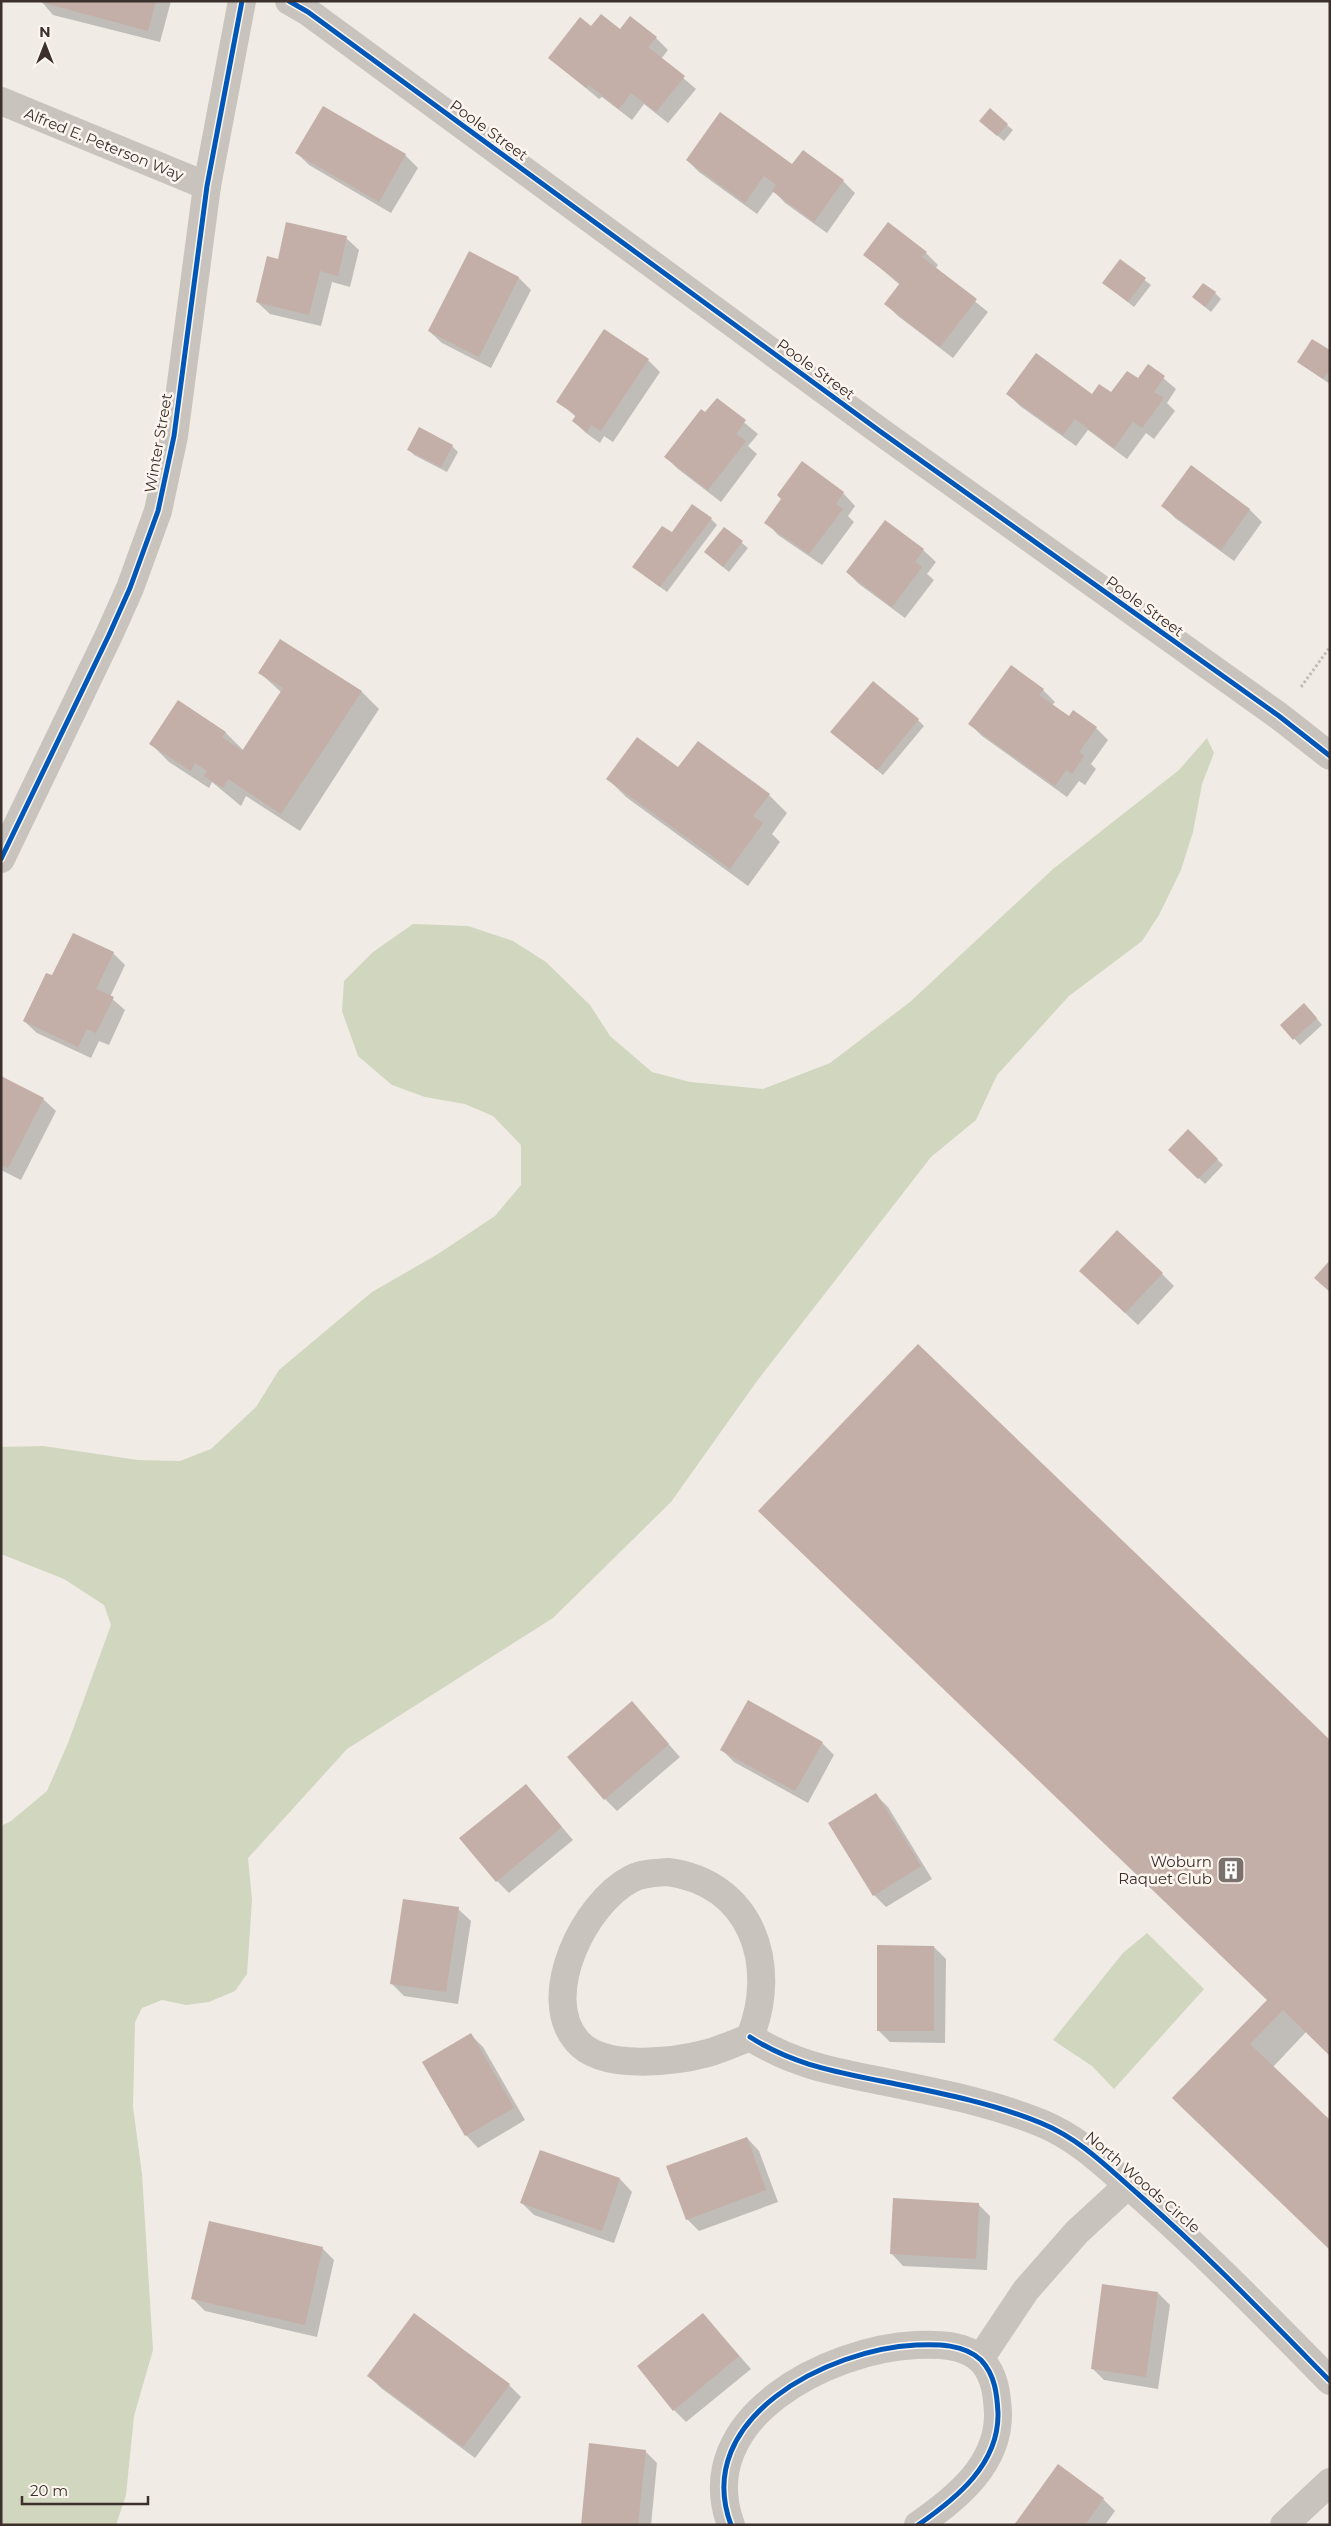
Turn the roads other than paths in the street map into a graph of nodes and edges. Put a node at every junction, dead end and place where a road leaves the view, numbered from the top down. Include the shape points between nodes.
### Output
1 (242, 1) edge
2 (289, 1) edge
3 (1, 101) edge
4 (207, 186) junction
5 (1330, 756) edge
6 (1, 860) edge
7 (750, 2037) junction
8 (1128, 2184) junction
9 (980, 2360) junction
10 (1330, 2381) edge
11 (1330, 2482) edge
12 (731, 2525) edge
13 (918, 2525) edge
14 (1284, 2525) edge

1 - 4 street, Winter Street
2 - 5 street, Poole Street
3 - 4 street, Alfred E. Peterson Way
4 - 6 street, Winter Street via 174,436 158,511 109,635
7 - 7 street via 760,2006 762,1968 752,1933 734,1907 708,1886 678,1874 640,1874 619,1886 602,1903 582,1932 562,1981 566,2023 576,2041 608,2058 654,2061 706,2054
7 - 8 street, North Woods Circle via 791,2059 828,2070 960,2097 1042,2123 1084,2146
8 - 9 street via 1077,2232 1026,2290
8 - 10 street, North Woods Circle via 1197,2245
9 - 12 street via 963,2350 944,2345 896,2346 856,2355 790,2384 760,2410 736,2439 727,2460 724,2503
9 - 13 street via 994,2381 998,2419 995,2441 971,2480
11 - 14 street

